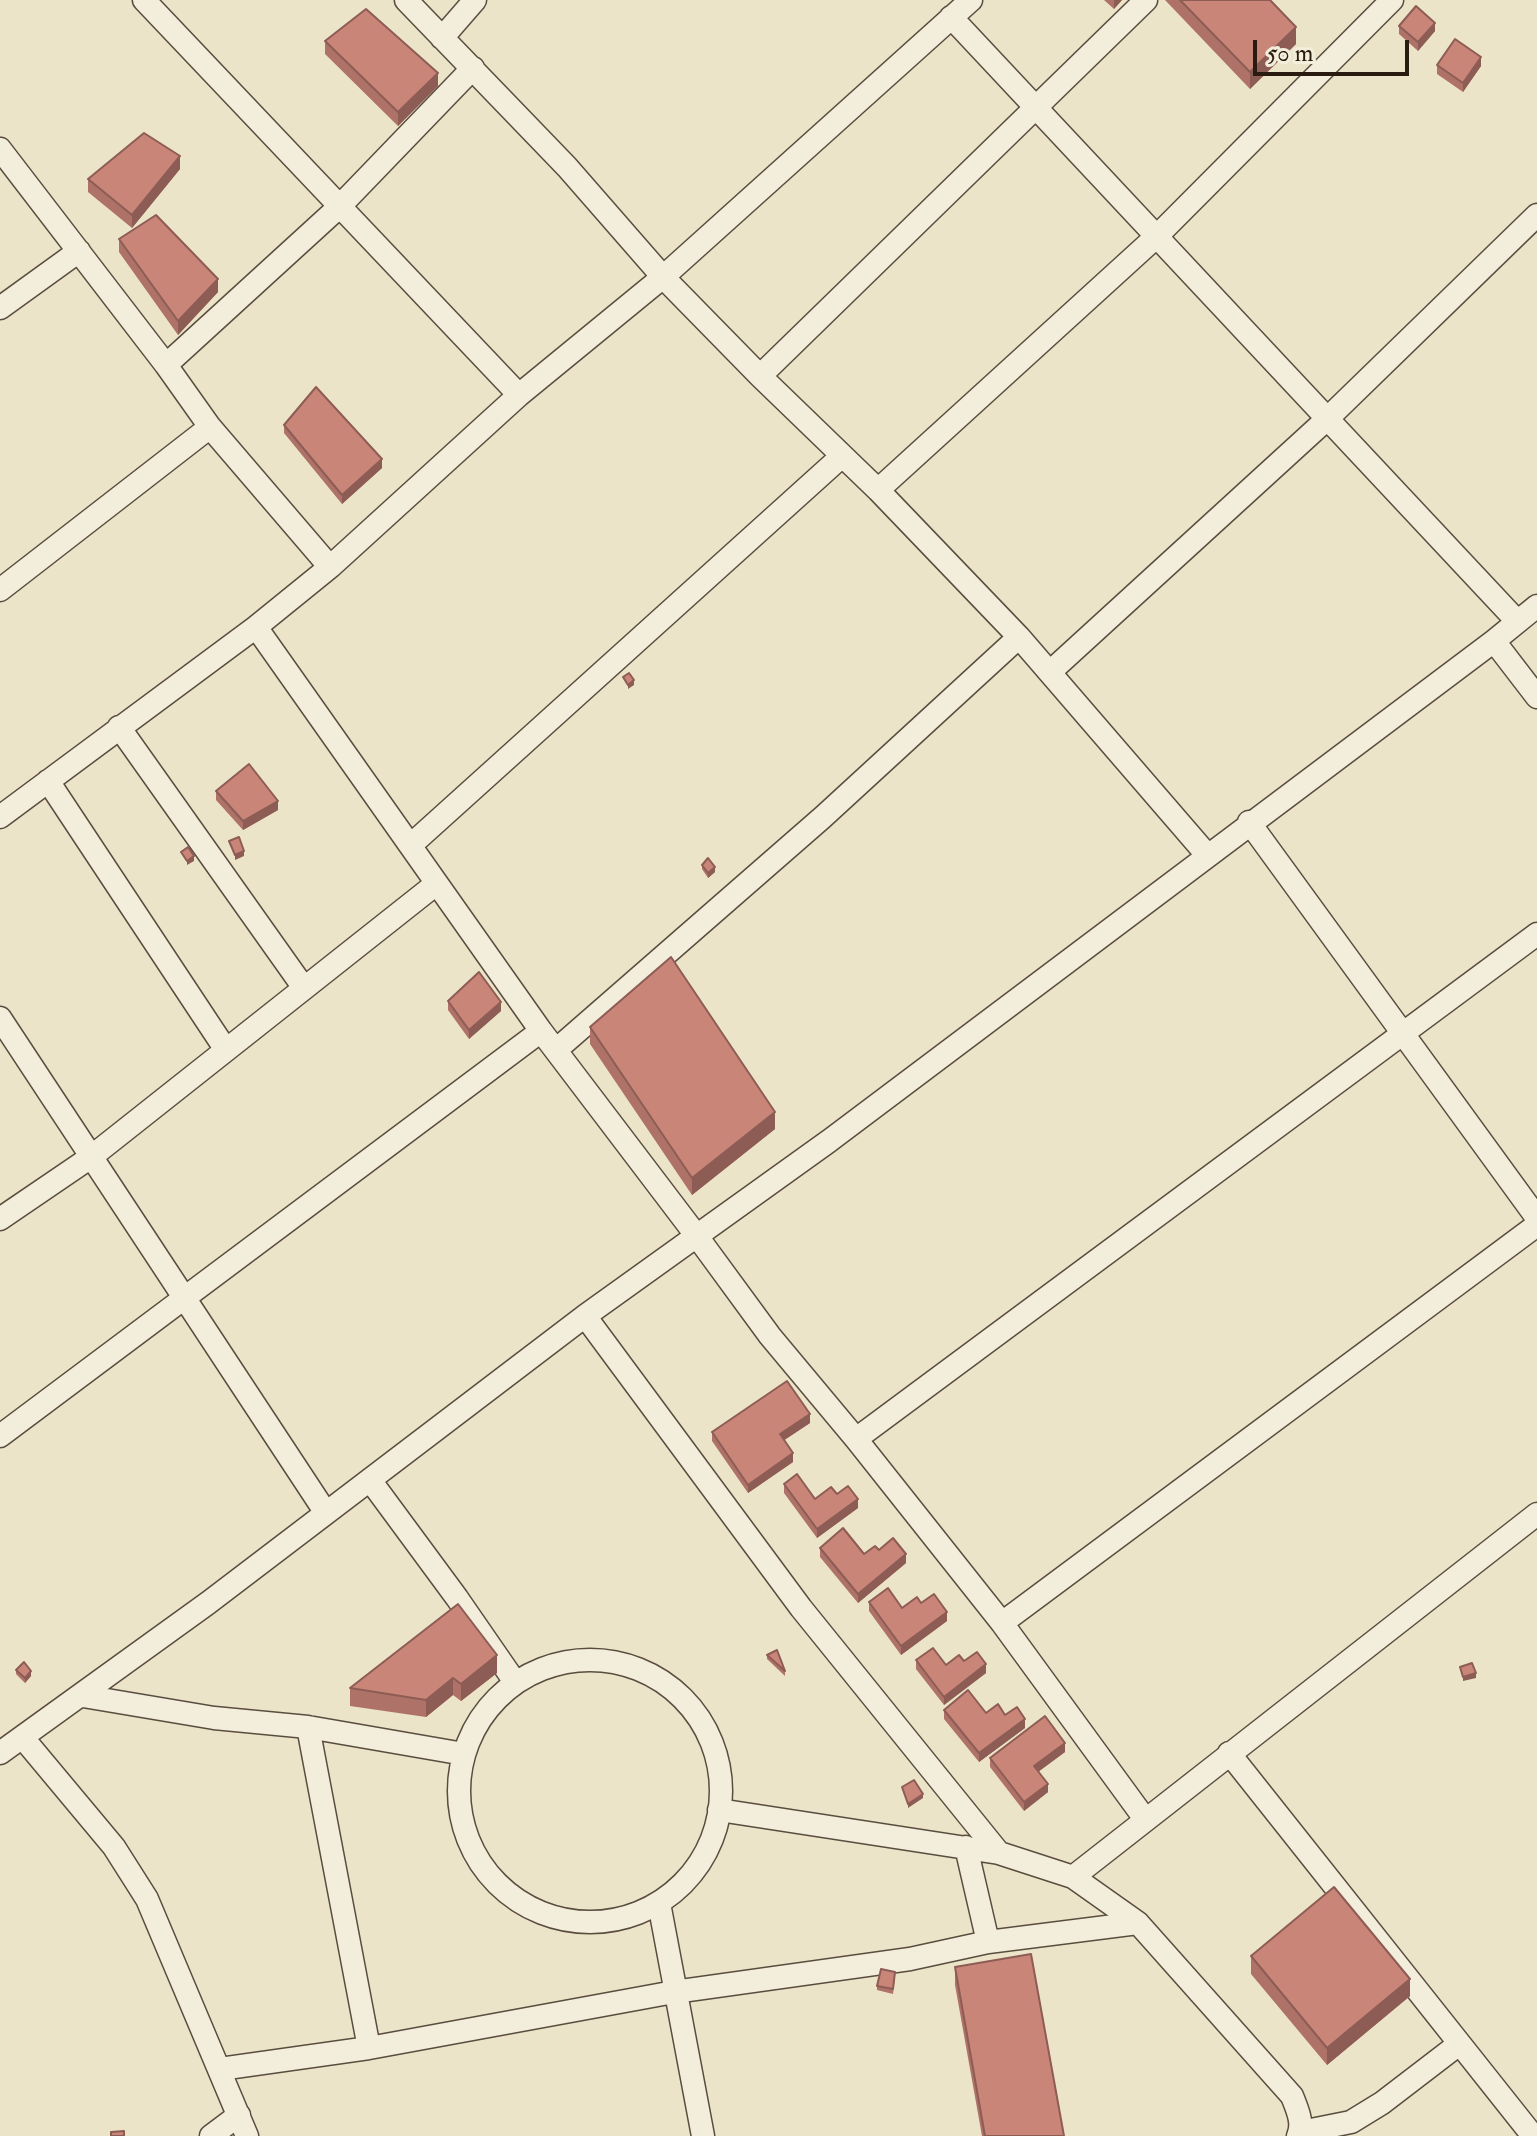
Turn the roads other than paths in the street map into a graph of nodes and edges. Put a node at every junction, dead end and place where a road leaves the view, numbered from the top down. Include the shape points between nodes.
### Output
1 (144, 0) edge
2 (406, 0) edge
3 (475, 0) edge
4 (971, 0) edge
5 (1146, 0) edge
6 (1392, 0) edge
7 (951, 17) junction
8 (442, 38) junction
9 (473, 68) junction
10 (1036, 107) junction
11 (0, 149) edge
12 (339, 207) junction
13 (1537, 215) edge
14 (1157, 236) junction
15 (79, 251) junction
16 (663, 277) junction
17 (0, 308) edge
18 (166, 365) junction
19 (760, 376) junction
20 (519, 395) junction
21 (1327, 419) junction
22 (210, 427) junction
23 (842, 456) junction
24 (878, 490) junction
25 (330, 567) junction
26 (0, 590) edge
27 (1537, 606) edge
28 (1516, 620) junction
29 (256, 627) junction
30 (1019, 637) junction
31 (1494, 641) junction
32 (1050, 672) junction
33 (1537, 697) edge
34 (119, 727) junction
35 (48, 781) junction
36 (0, 817) edge
37 (1249, 822) junction
38 (412, 844) junction
39 (1208, 856) junction
40 (436, 884) junction
41 (1537, 934) edge
42 (304, 988) junction
43 (0, 1018) edge
44 (541, 1031) junction
45 (1403, 1033) junction
46 (226, 1050) junction
47 (556, 1050) junction
48 (91, 1157) junction
49 (1537, 1218) edge
50 (0, 1219) edge
51 (1537, 1225) edge
52 (696, 1235) junction
53 (184, 1301) junction
54 (585, 1316) junction
55 (0, 1436) edge
56 (856, 1439) junction
57 (370, 1480) junction
58 (326, 1513) junction
59 (1537, 1514) edge
60 (1002, 1623) junction
61 (515, 1682) junction
62 (83, 1696) junction
63 (308, 1727) junction
64 (23, 1738) junction
65 (0, 1753) edge
66 (1229, 1753) junction
67 (464, 1754) junction
68 (719, 1810) junction
69 (1145, 1819) junction
70 (966, 1847) junction
71 (999, 1853) junction
72 (1073, 1877) junction
73 (659, 1903) junction
74 (1138, 1923) junction
75 (988, 1942) junction
76 (674, 1992) junction
77 (1459, 2044) junction
78 (369, 2048) junction
79 (220, 2069) junction
80 (243, 2126) edge
81 (1300, 2134) edge
82 (211, 2136) edge
83 (703, 2136) edge
84 (1533, 2136) edge

1 - 12 street
2 - 8 street
3 - 8 street
4 - 7 street
5 - 10 street
6 - 14 street
7 - 10 street
7 - 16 street
8 - 9 street
9 - 12 street
9 - 16 street
10 - 14 street
10 - 19 street
11 - 15 street
12 - 18 street
12 - 20 street
13 - 21 street
14 - 21 street
14 - 24 street
15 - 17 street
15 - 18 street
16 - 19 street
16 - 20 street
18 - 22 street
19 - 23 street
20 - 25 street
21 - 28 street
21 - 32 street
22 - 25 street
22 - 26 street
23 - 24 street
23 - 38 street
24 - 30 street
25 - 29 street
27 - 28 street
28 - 31 street
29 - 34 street
29 - 38 street
30 - 32 street
30 - 47 street
31 - 33 street
31 - 37 street
32 - 39 street
34 - 35 street
34 - 42 street
35 - 36 street
35 - 46 street
37 - 39 street
37 - 45 street
38 - 40 street
39 - 52 street
40 - 42 street
40 - 44 street
41 - 45 street
42 - 46 street
43 - 48 street
44 - 47 street
44 - 53 street
45 - 49 street
45 - 56 street
46 - 48 street
47 - 52 street
48 - 50 street
48 - 53 street
51 - 60 street
52 - 54 street
52 - 56 street via 770,1336
53 - 55 street
53 - 58 street
54 - 57 street
54 - 71 street via 801,1608
56 - 60 street
57 - 58 street
57 - 61 street
58 - 62 street
59 - 66 street
60 - 69 street
61 - 67 street via 483,1714
61 - 68 street via 544,1667 578,1659 644,1671 673,1689 696,1713 712,1743 720,1776
62 - 63 street
62 - 64 street
63 - 67 street
63 - 78 street
64 - 65 street
64 - 79 street via 114,1847 147,1899
66 - 69 street
66 - 77 street
67 - 73 street via 458,1793 465,1832 483,1868 511,1896 545,1915 584,1922 623,1918
68 - 70 street
68 - 73 street via 699,1863
69 - 72 street
70 - 71 street
70 - 75 street
71 - 72 street
72 - 74 street
73 - 76 street
74 - 75 street
74 - 81 street via 1292,2096
75 - 76 street via 910,1959
76 - 78 street
76 - 83 street
77 - 81 street via 1351,2122
77 - 84 street
78 - 79 street
79 - 80 street
80 - 82 street

